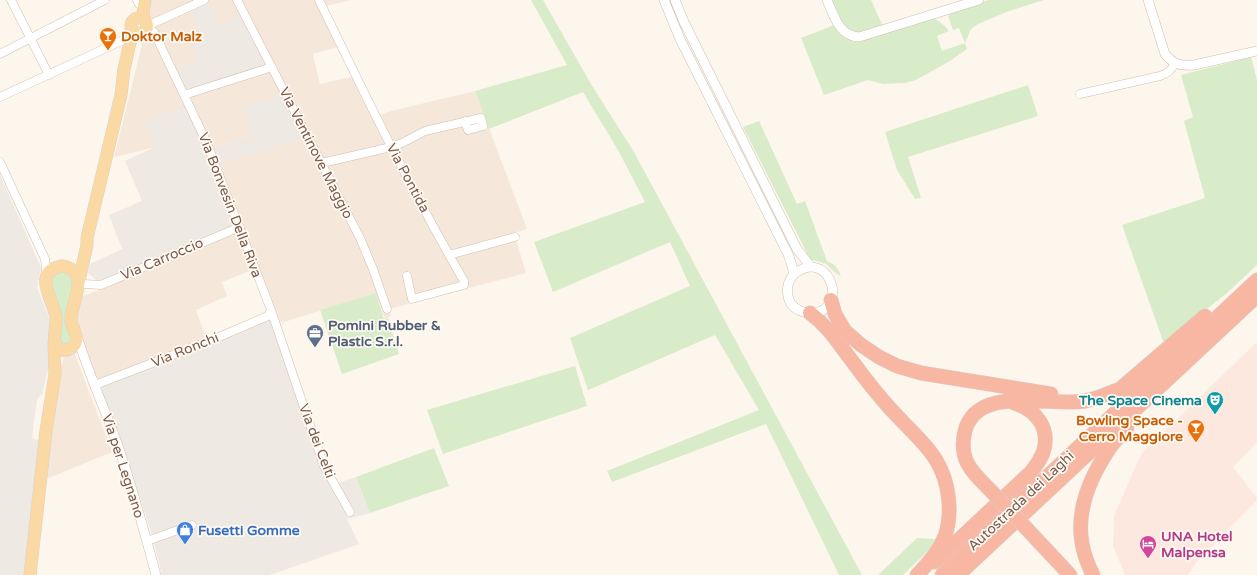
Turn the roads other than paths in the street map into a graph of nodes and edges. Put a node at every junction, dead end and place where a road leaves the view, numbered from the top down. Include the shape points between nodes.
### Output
1 (11, 0) edge
2 (105, 0) edge
3 (204, 0) edge
4 (237, 0) edge
5 (319, 0) edge
6 (664, 0) edge
7 (675, 0) edge
8 (826, 0) edge
9 (979, 0) edge
10 (1148, 0) edge
11 (140, 1) edge
12 (140, 28) junction
13 (30, 39) junction
14 (0, 54) edge
15 (1256, 54) edge
16 (1175, 63) junction
17 (272, 66) junction
18 (49, 75) junction
19 (1080, 94) dead end
20 (184, 95) junction
21 (0, 97) edge
22 (465, 121) dead end
23 (391, 147) junction
24 (0, 162) edge
25 (322, 163) junction
26 (240, 227) junction
27 (515, 237) dead end
28 (87, 238) junction
29 (449, 255) junction
30 (45, 259) junction
31 (59, 266) junction
32 (811, 267) junction
33 (793, 275) junction
34 (406, 276) dead end
35 (46, 279) junction
36 (1257, 279) edge
37 (81, 284) junction
38 (1257, 296) edge
39 (831, 300) junction
40 (387, 309) dead end
41 (271, 310) junction
42 (1240, 312) junction
43 (810, 313) junction
44 (77, 336) junction
45 (54, 343) junction
46 (69, 349) junction
47 (84, 358) junction
48 (1140, 372) junction
49 (55, 374) junction
50 (95, 385) junction
51 (298, 390) joint
52 (1002, 402) junction
53 (350, 512) dead end
54 (192, 525) dead end
55 (147, 542) junction
56 (30, 575) edge
57 (156, 575) edge
58 (917, 575) edge
59 (922, 575) edge
60 (942, 575) edge
61 (958, 575) edge
62 (1070, 575) edge
63 (1093, 575) edge

1 - 13 street
2 - 13 street
3 - 12 street
4 - 17 street, Via Ventinove Maggio
5 - 23 street, Via Pontida
6 - 33 street via 680,39 788,254
7 - 32 street via 797,249
8 - 9 street via 840,28 854,37
10 - 16 street via 1165,54
11 - 12 main road via 144,13
12 - 18 street
12 - 20 street, Via Bonvesin Della Riva via 154,32
12 - 28 main road via 121,95
13 - 14 street
13 - 18 street
15 - 16 street via 1185,66
16 - 19 street via 1170,71 1160,76
17 - 20 street
17 - 25 street, Via Ventinove Maggio
18 - 21 street
20 - 26 street, Via Bonvesin Della Riva via 206,141
22 - 23 street via 425,131
23 - 25 street
23 - 29 street, Via Pontida
24 - 30 street
25 - 40 street, Via Ventinove Maggio via 367,254
26 - 37 street, Via Carroccio via 101,285
26 - 41 street, Via Bonvesin Della Riva
27 - 29 street
28 - 31 main road via 75,259
28 - 37 main road
29 - 34 street, Via Pontida via 464,285 412,299
30 - 31 street via 52,266
30 - 35 street
31 - 35 main road via 50,271
31 - 37 main road via 73,270
32 - 33 street
32 - 39 street via 825,272 830,278 833,285
33 - 43 street via 787,289 791,303 796,309
35 - 45 main road via 46,289 56,317
36 - 48 highway via 1211,312
36 - 60 highway, Autostrada dei Laghi
37 - 44 main road via 71,322
38 - 42 highway, Autostrada dei Laghi
39 - 43 street via 822,310
39 - 48 highway via 834,314 841,326 860,345 897,366 921,373 1076,396 1116,386
41 - 50 street, Via Ronchi via 268,316 207,342
41 - 51 street, Via Bonvesin Della Riva
42 - 61 highway, Autostrada dei Laghi
42 - 63 highway via 1224,338 1123,432 1092,476 1084,501 1080,529 1085,557
43 - 58 highway via 828,328 877,394 921,440 936,460 942,474 949,506 945,536 928,564
44 - 46 main road
44 - 47 street, Via per Legnano
45 - 46 main road via 62,350
45 - 49 main road
46 - 47 street via 78,350
46 - 49 main road
47 - 50 street, Via per Legnano
48 - 52 highway via 1120,389 1086,401
49 - 56 main road
50 - 55 street, Via per Legnano via 117,443
51 - 53 street, Via dei Celti via 324,466
52 - 59 highway via 1015,403 1035,414 1044,431 1043,452 1031,472
52 - 62 highway, bridge via 991,404 971,418 963,439 965,459 995,496
54 - 55 street
55 - 57 street, Via per Legnano

